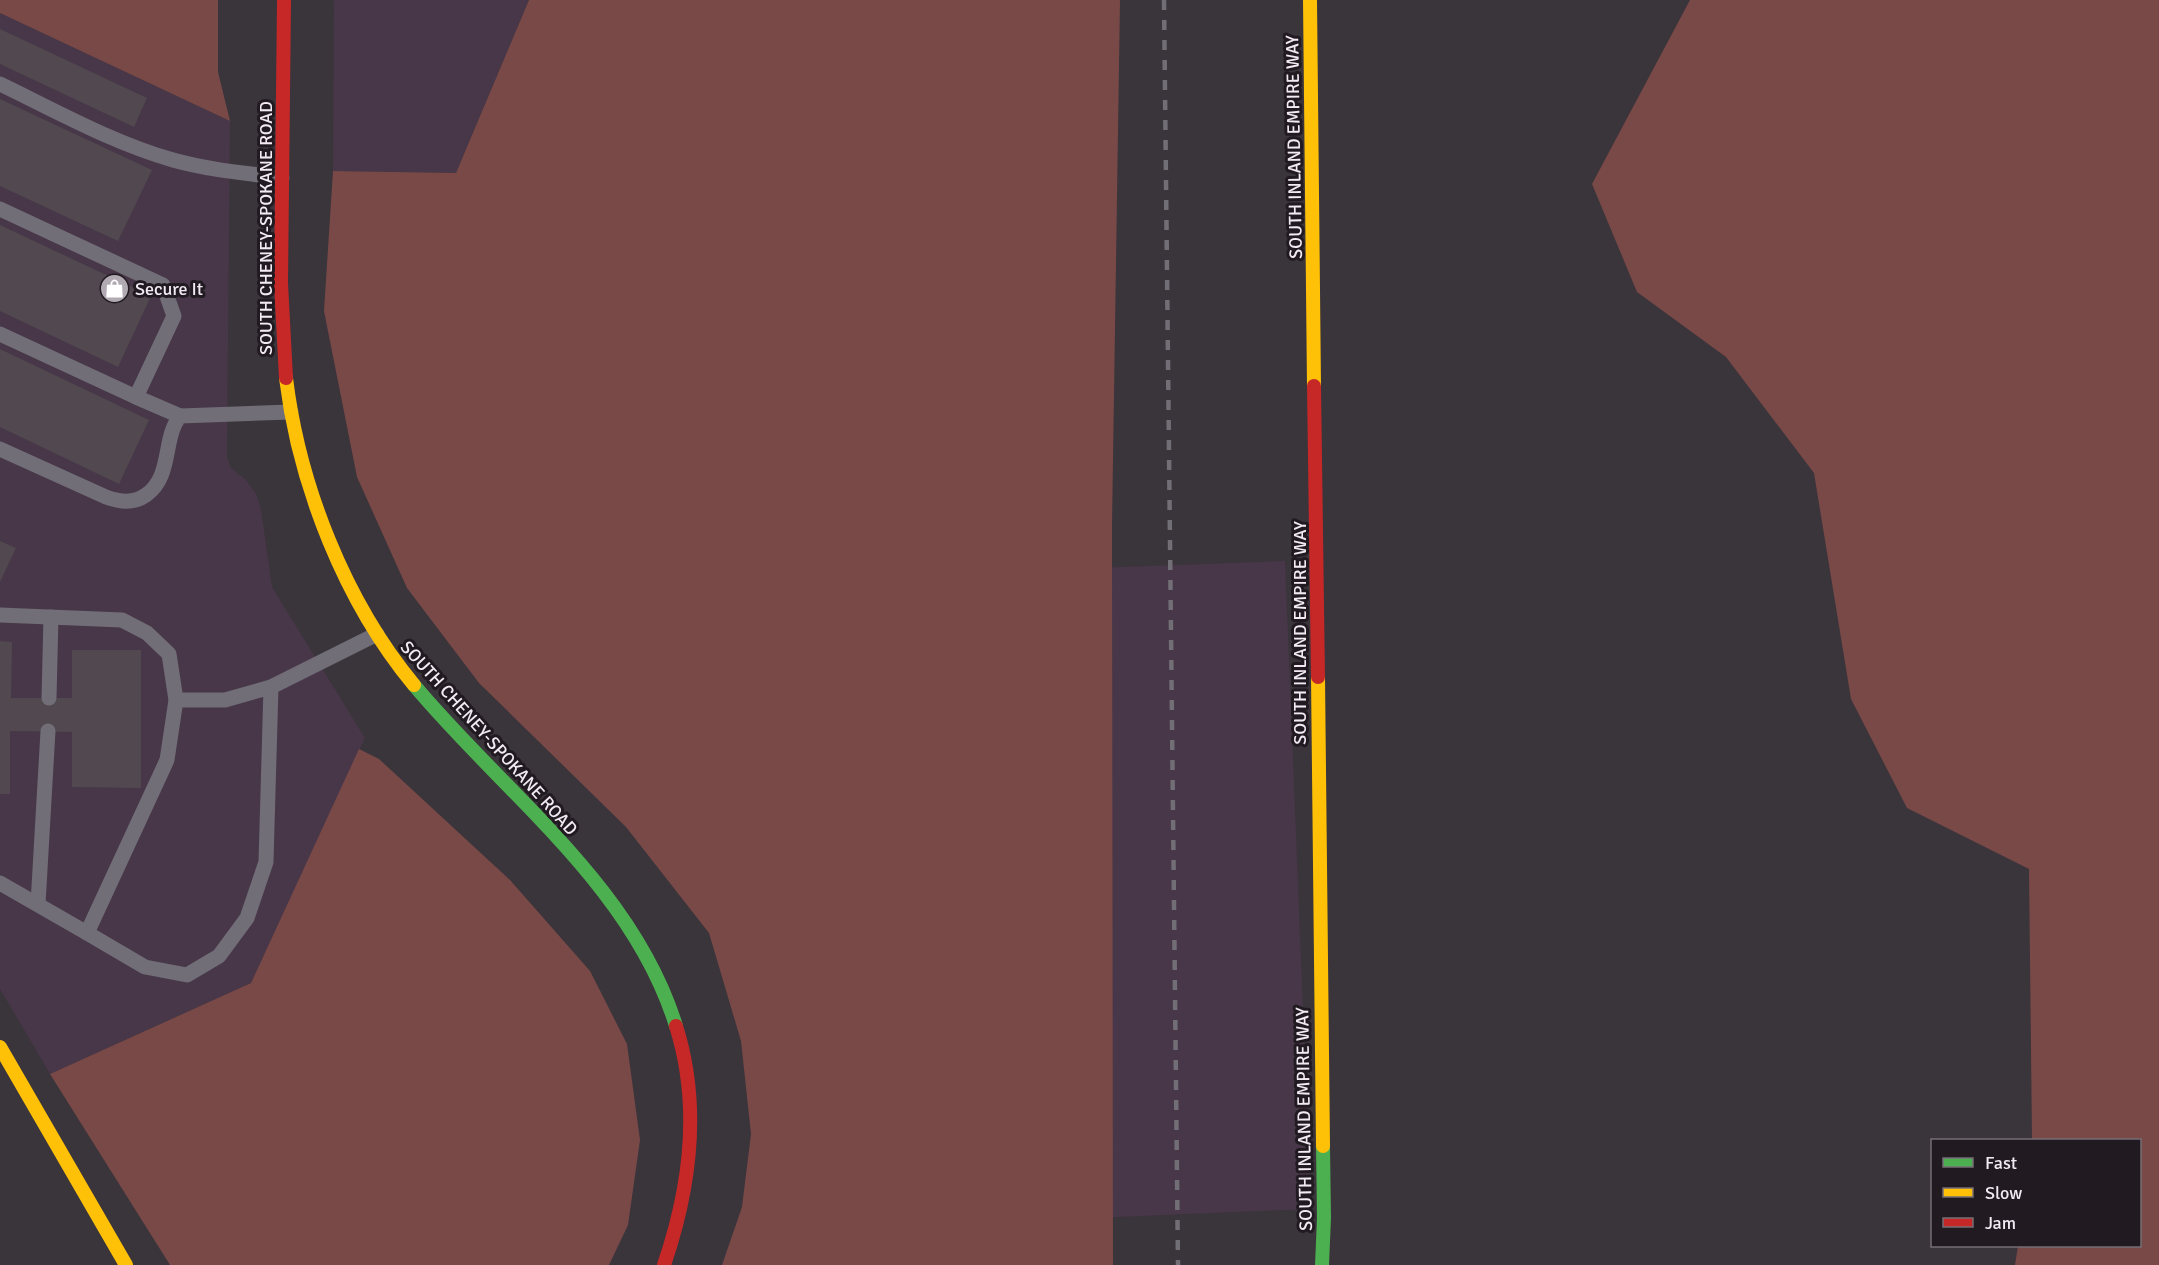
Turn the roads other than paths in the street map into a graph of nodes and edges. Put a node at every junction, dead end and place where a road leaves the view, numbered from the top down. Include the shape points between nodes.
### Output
1 (284, 0) edge
2 (1310, 0) edge
3 (0, 84) edge
4 (282, 178) junction
5 (0, 209) edge
6 (0, 334) edge
7 (136, 398) junction
8 (291, 412) junction
9 (180, 416) junction
10 (0, 448) edge
11 (0, 615) edge
12 (51, 617) junction
13 (377, 633) junction
14 (271, 687) junction
15 (49, 698) dead end
16 (176, 700) junction
17 (48, 731) dead end
18 (0, 883) edge
19 (38, 904) junction
20 (87, 933) junction
21 (0, 1047) edge
22 (126, 1265) edge
23 (664, 1265) edge
24 (1322, 1265) edge

1 - 4 main road, SOUTH CHENEY-SPOKANE ROAD
2 - 24 main road, SOUTH INLAND EMPIRE WAY
3 - 4 lane via 111,137 171,159 208,169
4 - 8 main road, SOUTH CHENEY-SPOKANE ROAD via 281,279
5 - 7 lane via 163,285 174,316
6 - 7 lane
7 - 9 lane
8 - 9 lane
8 - 13 main road, SOUTH CHENEY-SPOKANE ROAD via 303,466 324,528
9 - 10 lane via 173,424 163,474 139,500 121,502 106,497
11 - 12 lane
12 - 15 lane
12 - 16 lane via 122,620 147,633 169,654
13 - 14 lane
13 - 23 main road, SOUTH CHENEY-SPOKANE ROAD via 417,689 622,917 665,993 680,1040 688,1085 690,1138 686,1185
14 - 16 lane via 225,700
14 - 20 lane via 266,862 247,918 219,956 187,975 145,968
16 - 20 lane via 167,760
17 - 19 lane
18 - 19 lane
19 - 20 lane
21 - 22 main road

